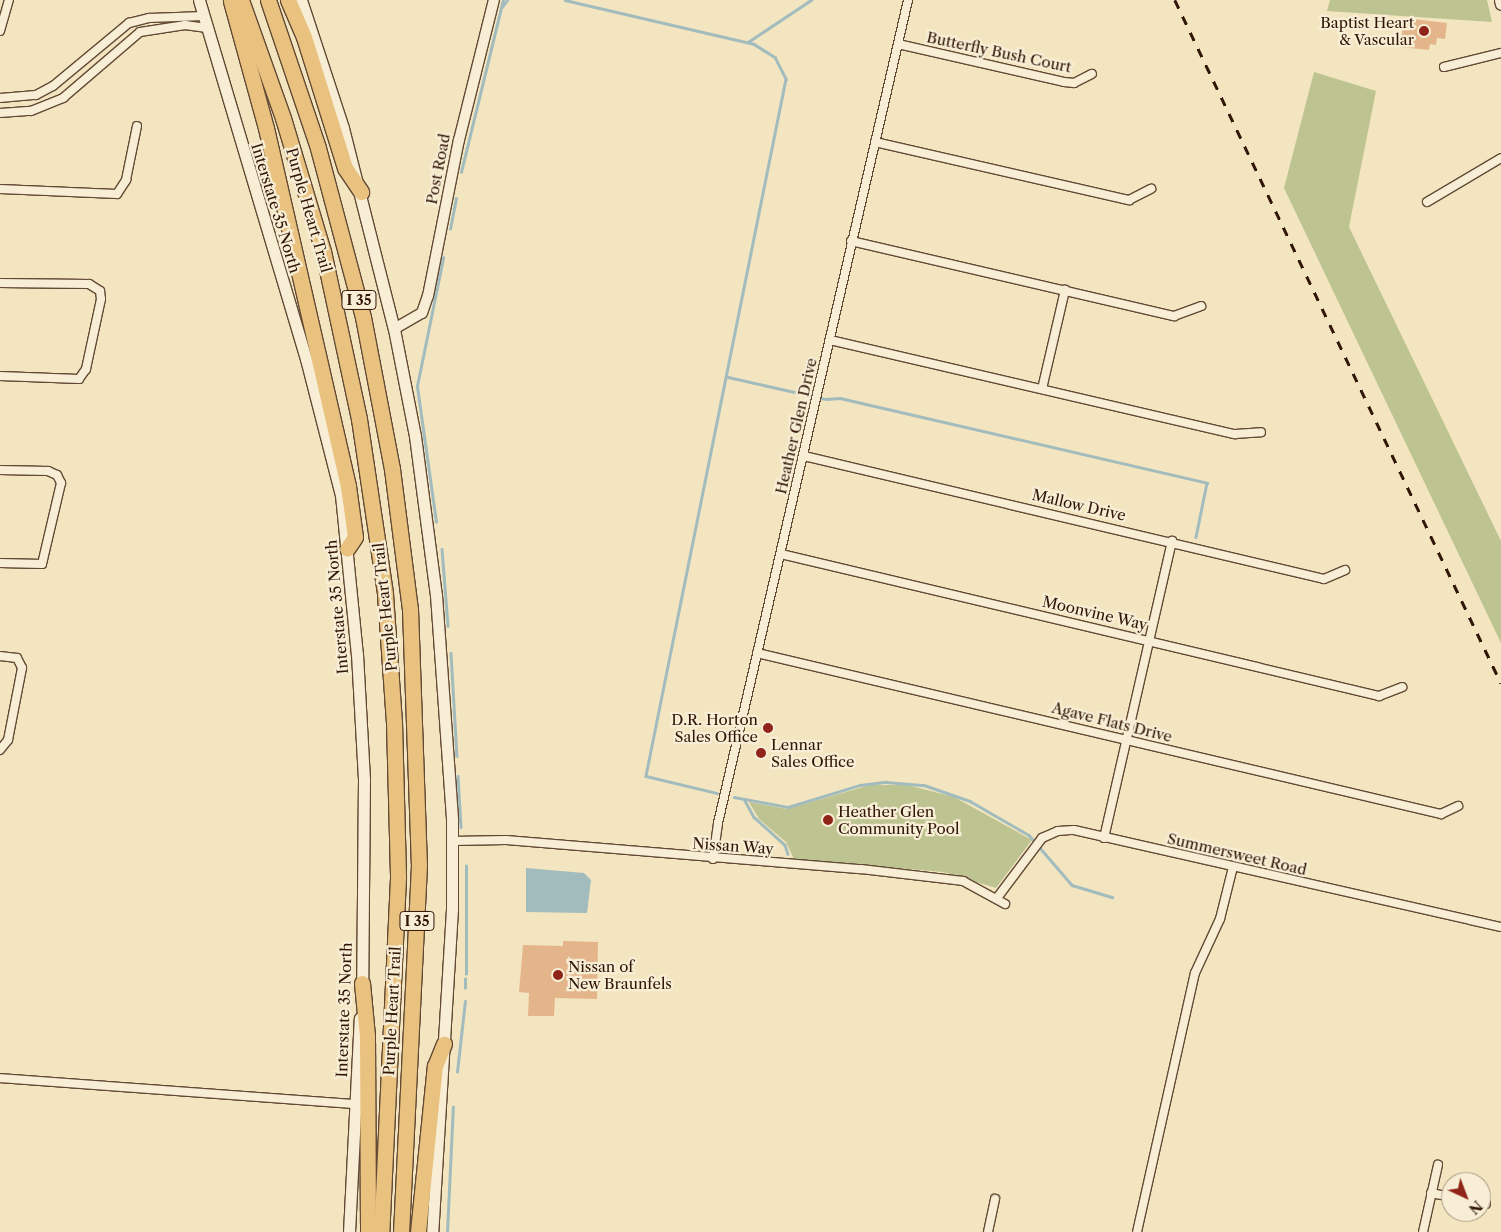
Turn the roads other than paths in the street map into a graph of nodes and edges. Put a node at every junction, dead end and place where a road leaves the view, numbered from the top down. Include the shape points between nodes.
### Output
1 (9, 0) edge
2 (198, 0) edge
3 (231, 0) edge
4 (241, 0) edge
5 (268, 0) edge
6 (288, 0) edge
7 (301, 0) edge
8 (494, 0) edge
9 (908, 0) edge
10 (1500, 0) edge
11 (1501, 4) edge
12 (204, 16) junction
13 (207, 28) junction
14 (0, 31) edge
15 (898, 44) junction
16 (1501, 53) edge
17 (1444, 67) dead end
18 (1092, 74) dead end
19 (0, 98) edge
20 (0, 112) edge
21 (137, 126) dead end
22 (874, 142) junction
23 (1501, 158) edge
24 (0, 189) edge
25 (1152, 189) dead end
26 (361, 192) junction
27 (1427, 202) dead end
28 (851, 240) junction
29 (0, 282) edge
30 (1065, 290) junction
31 (1201, 306) dead end
32 (394, 330) junction
33 (830, 340) junction
34 (0, 376) edge
35 (1042, 389) junction
36 (1261, 432) dead end
37 (804, 456) junction
38 (0, 470) edge
39 (1172, 541) junction
40 (347, 549) junction
41 (781, 554) junction
42 (0, 563) edge
43 (1345, 570) dead end
44 (1150, 640) junction
45 (757, 653) junction
46 (0, 656) edge
47 (1402, 687) dead end
48 (1127, 739) junction
49 (0, 750) edge
50 (1458, 806) dead end
51 (1104, 838) junction
52 (452, 841) junction
53 (713, 859) junction
54 (1232, 867) junction
55 (997, 898) junction
56 (1005, 904) dead end
57 (1501, 927) edge
58 (362, 983) junction
59 (444, 1044) junction
60 (0, 1078) edge
61 (356, 1104) junction
62 (1438, 1165) dead end
63 (1431, 1193) junction
64 (1441, 1195) edge
65 (995, 1199) dead end
66 (349, 1232) edge
67 (368, 1232) edge
68 (381, 1232) edge
69 (402, 1232) edge
70 (418, 1232) edge
71 (432, 1232) edge
72 (988, 1232) edge
73 (1137, 1232) edge
74 (1423, 1232) edge

1 - 14 street
2 - 12 main road, Interstate 35 North
3 - 40 highway via 266,128 348,486 355,537
4 - 68 highway, Purple Heart Trail / I 35 via 283,118 323,251 359,419 383,576 392,680 398,878
5 - 69 highway, Purple Heart Trail / I 35 via 318,148 361,308 392,469 410,609 419,865
6 - 26 highway via 304,37 345,168
7 - 26 main road
8 - 32 street, Post Road via 465,111 428,296 422,313
9 - 15 street, Heather Glen Drive
10 - 11 main road
12 - 13 main road, Interstate 35 North
12 - 19 street via 149,18 129,23 53,86 36,95
13 - 20 street via 185,25 140,32 63,98 32,111
13 - 40 main road, Interstate 35 North via 331,447
15 - 18 street, Butterfly Bush Court via 1064,82 1074,83
15 - 22 street, Heather Glen Drive
16 - 17 street
21 - 24 street via 126,180 117,194
22 - 25 street via 1129,200
22 - 28 street, Heather Glen Drive
23 - 27 street
26 - 32 main road
28 - 30 street
28 - 33 street, Heather Glen Drive
29 - 34 street via 89,284 100,291 101,299 86,369 79,379
30 - 31 street via 1174,316 1185,315
30 - 35 street
32 - 52 main road via 416,445 436,595
33 - 35 street
33 - 37 street, Heather Glen Drive
35 - 36 street via 1235,434
37 - 39 street, Mallow Drive
37 - 41 street, Heather Glen Drive
38 - 42 street via 48,471 59,476 61,487 42,564
39 - 43 street, Mallow Drive via 1324,579
39 - 44 street
40 - 58 main road, Interstate 35 North via 364,779
41 - 44 street, Moonvine Way
41 - 45 street, Heather Glen Drive
44 - 47 street, Moonvine Way via 1379,696
44 - 48 street
45 - 48 street, Agave Flats Drive
45 - 53 street, Heather Glen Drive
46 - 49 street via 17,658 22,668 8,740
48 - 50 street, Agave Flats Drive via 1441,814
48 - 51 street
51 - 54 street, Summersweet Road
51 - 55 street, Summersweet Road via 1074,830 1058,831 1042,838
52 - 53 street, Nissan Way via 506,840
52 - 59 main road
53 - 55 street, Nissan Way via 860,869 963,881
54 - 57 street, Summersweet Road
54 - 73 street via 1220,919 1195,973
55 - 56 street, Nissan Way
58 - 61 main road, Interstate 35 North
58 - 67 highway via 367,1044
59 - 70 highway via 435,1066
59 - 71 main road
60 - 61 street
61 - 66 main road, Interstate 35 North
62 - 63 street
63 - 64 street
63 - 74 street
65 - 72 street

